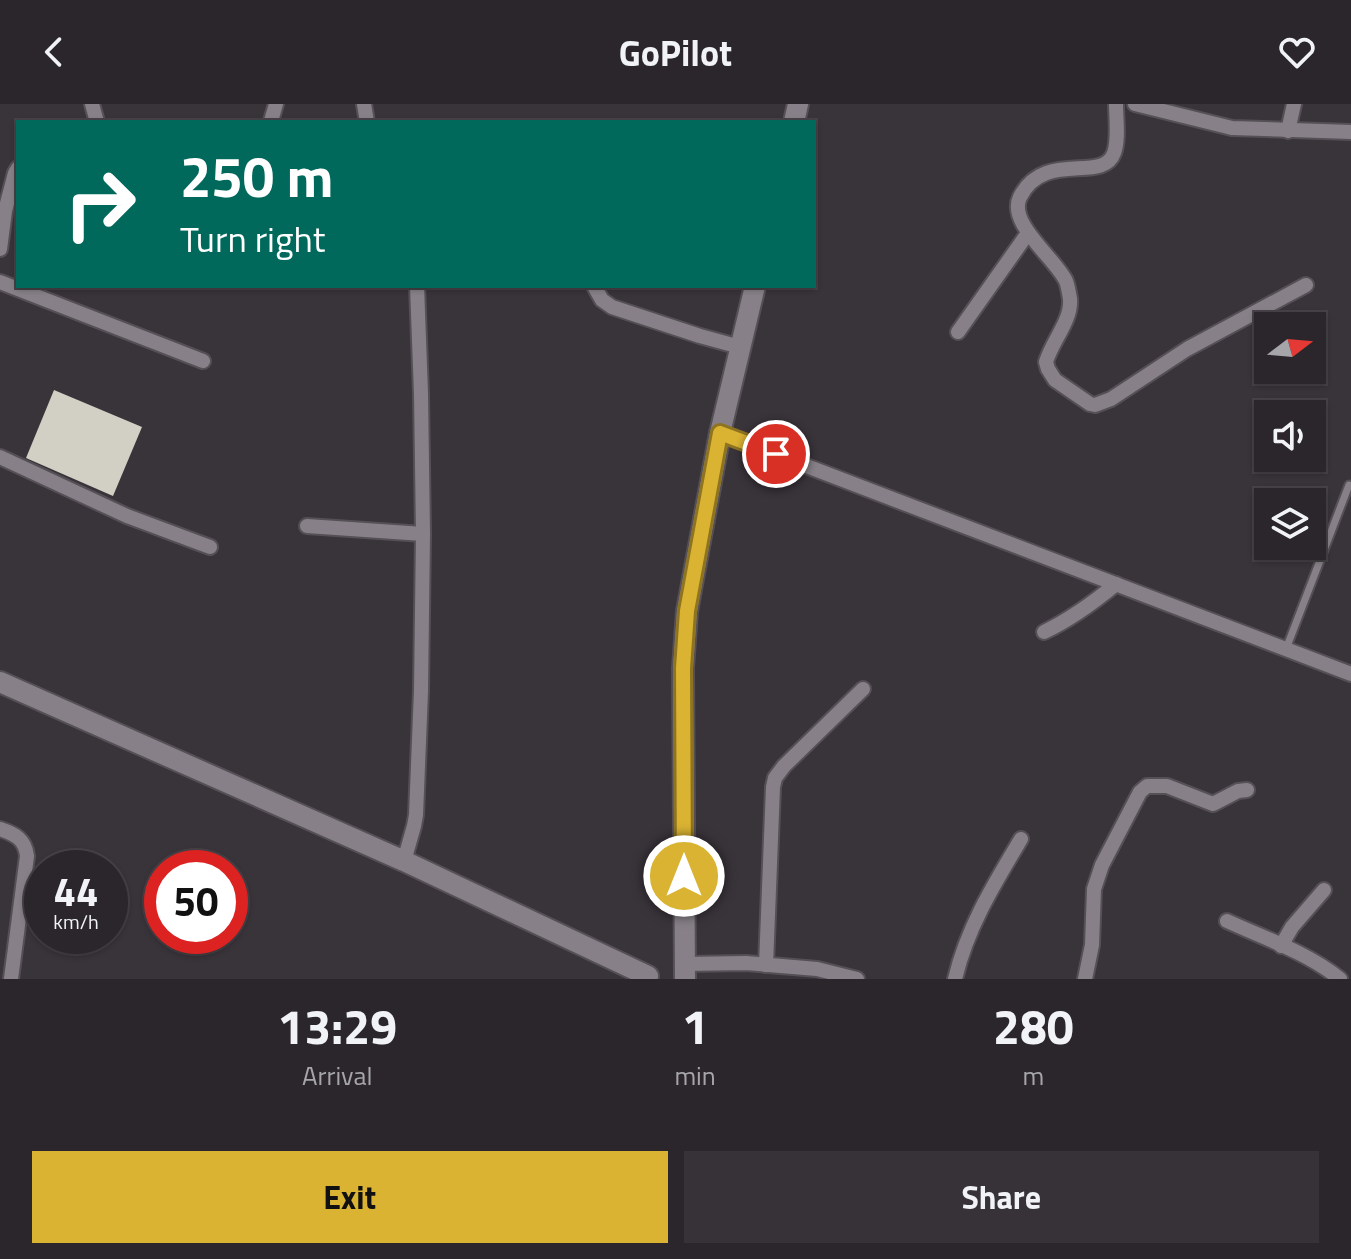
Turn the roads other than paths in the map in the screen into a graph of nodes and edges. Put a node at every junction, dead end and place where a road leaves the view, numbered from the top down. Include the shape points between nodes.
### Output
1 (1116, 104) edge
2 (1135, 104) edge
3 (1294, 104) edge
4 (1288, 131) junction
5 (1351, 132) edge
6 (16, 171) edge
7 (1028, 233) junction
8 (0, 249) edge
9 (0, 282) edge
10 (1306, 285) dead end
11 (417, 288) edge
12 (595, 288) edge
13 (755, 288) edge
14 (958, 332) dead end
15 (740, 347) junction
16 (203, 361) dead end
17 (720, 433) junction
18 (0, 457) edge
19 (1349, 485) edge
20 (307, 526) dead end
21 (423, 534) junction
22 (210, 547) dead end
23 (1116, 584) junction
24 (1044, 632) dead end
25 (1286, 649) junction
26 (1351, 674) edge
27 (0, 682) edge
28 (863, 689) dead end
29 (1247, 790) dead end
30 (0, 829) edge
31 (1021, 839) dead end
32 (404, 861) junction
33 (1324, 890) dead end
34 (1227, 921) dead end
35 (1281, 946) junction
36 (766, 965) junction
37 (684, 972) edge
38 (646, 978) edge
39 (11, 979) edge
40 (857, 979) edge
41 (955, 979) edge
42 (1085, 979) edge
43 (1340, 979) edge

1 - 7 street via 1116,143 1110,161 1044,173 1020,196 1019,217
2 - 4 street via 1232,128
3 - 4 street
4 - 5 street
6 - 8 street
7 - 10 street via 1066,280 1070,294 1048,369 1055,380 1095,405
7 - 14 street
9 - 16 street
11 - 21 street
12 - 15 street via 612,307
13 - 15 street
15 - 17 street
17 - 23 street
17 - 37 street via 687,611 683,668
18 - 22 street via 127,516
19 - 25 lane
20 - 21 street
21 - 32 street via 416,815
23 - 24 street
23 - 25 street
25 - 26 street
27 - 32 street
28 - 36 street via 775,778
29 - 42 street via 1213,804 1167,786 1147,786 1140,792 1094,889
30 - 39 street via 21,840 27,856
31 - 41 street via 975,921
32 - 38 street
33 - 35 street
34 - 35 street
35 - 43 street
36 - 37 street
36 - 40 street
37 - 38 street

